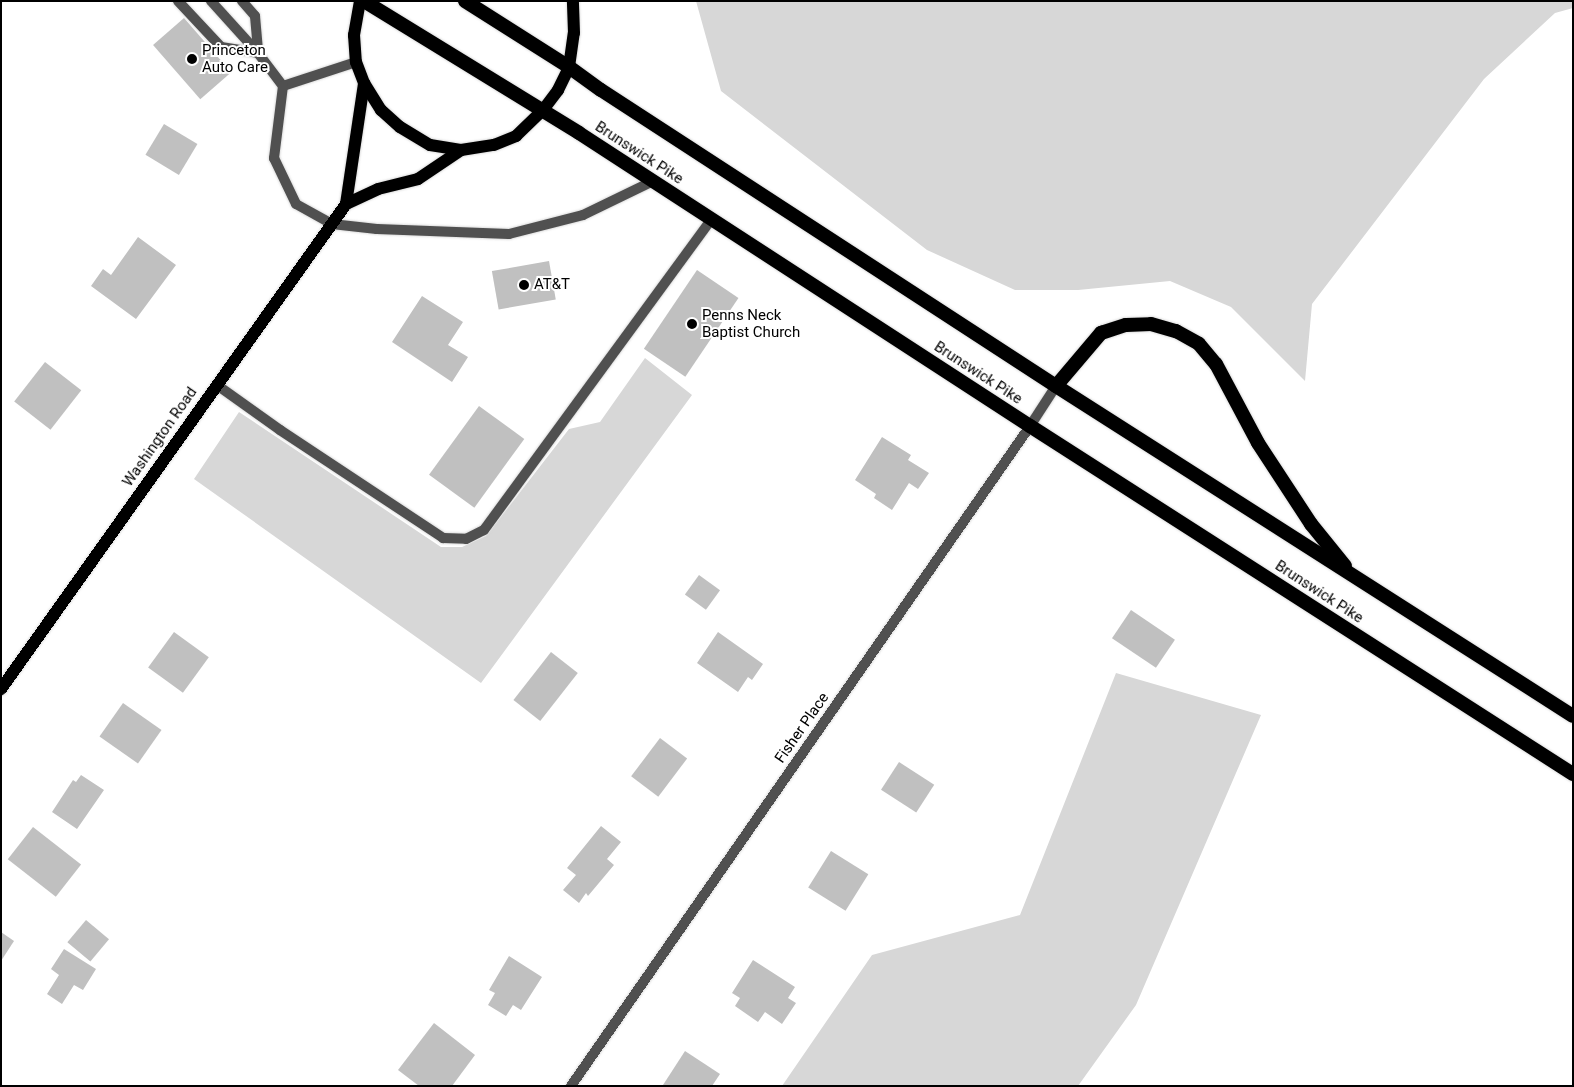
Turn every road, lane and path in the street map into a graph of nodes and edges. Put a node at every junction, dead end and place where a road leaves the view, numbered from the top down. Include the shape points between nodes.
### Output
1 (178, 1) edge
2 (211, 1) edge
3 (242, 1) edge
4 (360, 1) edge
5 (364, 1) edge
6 (465, 1) edge
7 (573, 1) edge
8 (258, 53) junction
9 (356, 62) junction
10 (569, 67) junction
11 (364, 83) junction
12 (283, 86) junction
13 (543, 110) junction
14 (461, 150) junction
15 (653, 182) junction
16 (346, 204) junction
17 (711, 220) junction
18 (332, 224) junction
19 (216, 385) junction
20 (1056, 386) junction
21 (1030, 426) junction
22 (1352, 575) junction
23 (1, 689) edge
24 (1573, 716) edge
25 (1573, 774) edge
26 (571, 1086) edge

1 - 8 street via 221,47
2 - 8 street
3 - 8 street via 255,16
4 - 9 main road, Washington Road via 354,35
5 - 13 highway, Brunswick Pike
6 - 10 highway
7 - 10 main road, Washington Road via 574,33
8 - 12 street
9 - 11 main road, Washington Road
9 - 12 street
10 - 13 main road, Washington Road
10 - 20 highway
11 - 14 main road, Washington Road via 381,110 400,128 430,145
11 - 16 main road, Washington Road
12 - 18 street via 274,158 296,204
13 - 14 main road, Washington Road via 516,136 494,145
13 - 15 highway, Brunswick Pike
14 - 16 main road, Washington Road via 418,179 378,189
15 - 17 highway, Brunswick Pike
15 - 18 street via 583,215 509,234
16 - 18 main road, Washington Road
17 - 19 street via 484,530 466,540 443,538
17 - 21 highway, Brunswick Pike
18 - 19 main road, Washington Road
19 - 23 main road, Washington Road
20 - 21 street, Fisher Place
20 - 22 highway
20 - 22 highway via 1101,333 1126,325 1151,324 1176,331 1198,344 1216,364 1258,443 1306,516
21 - 25 highway, Brunswick Pike
21 - 26 street, Fisher Place
22 - 24 highway

